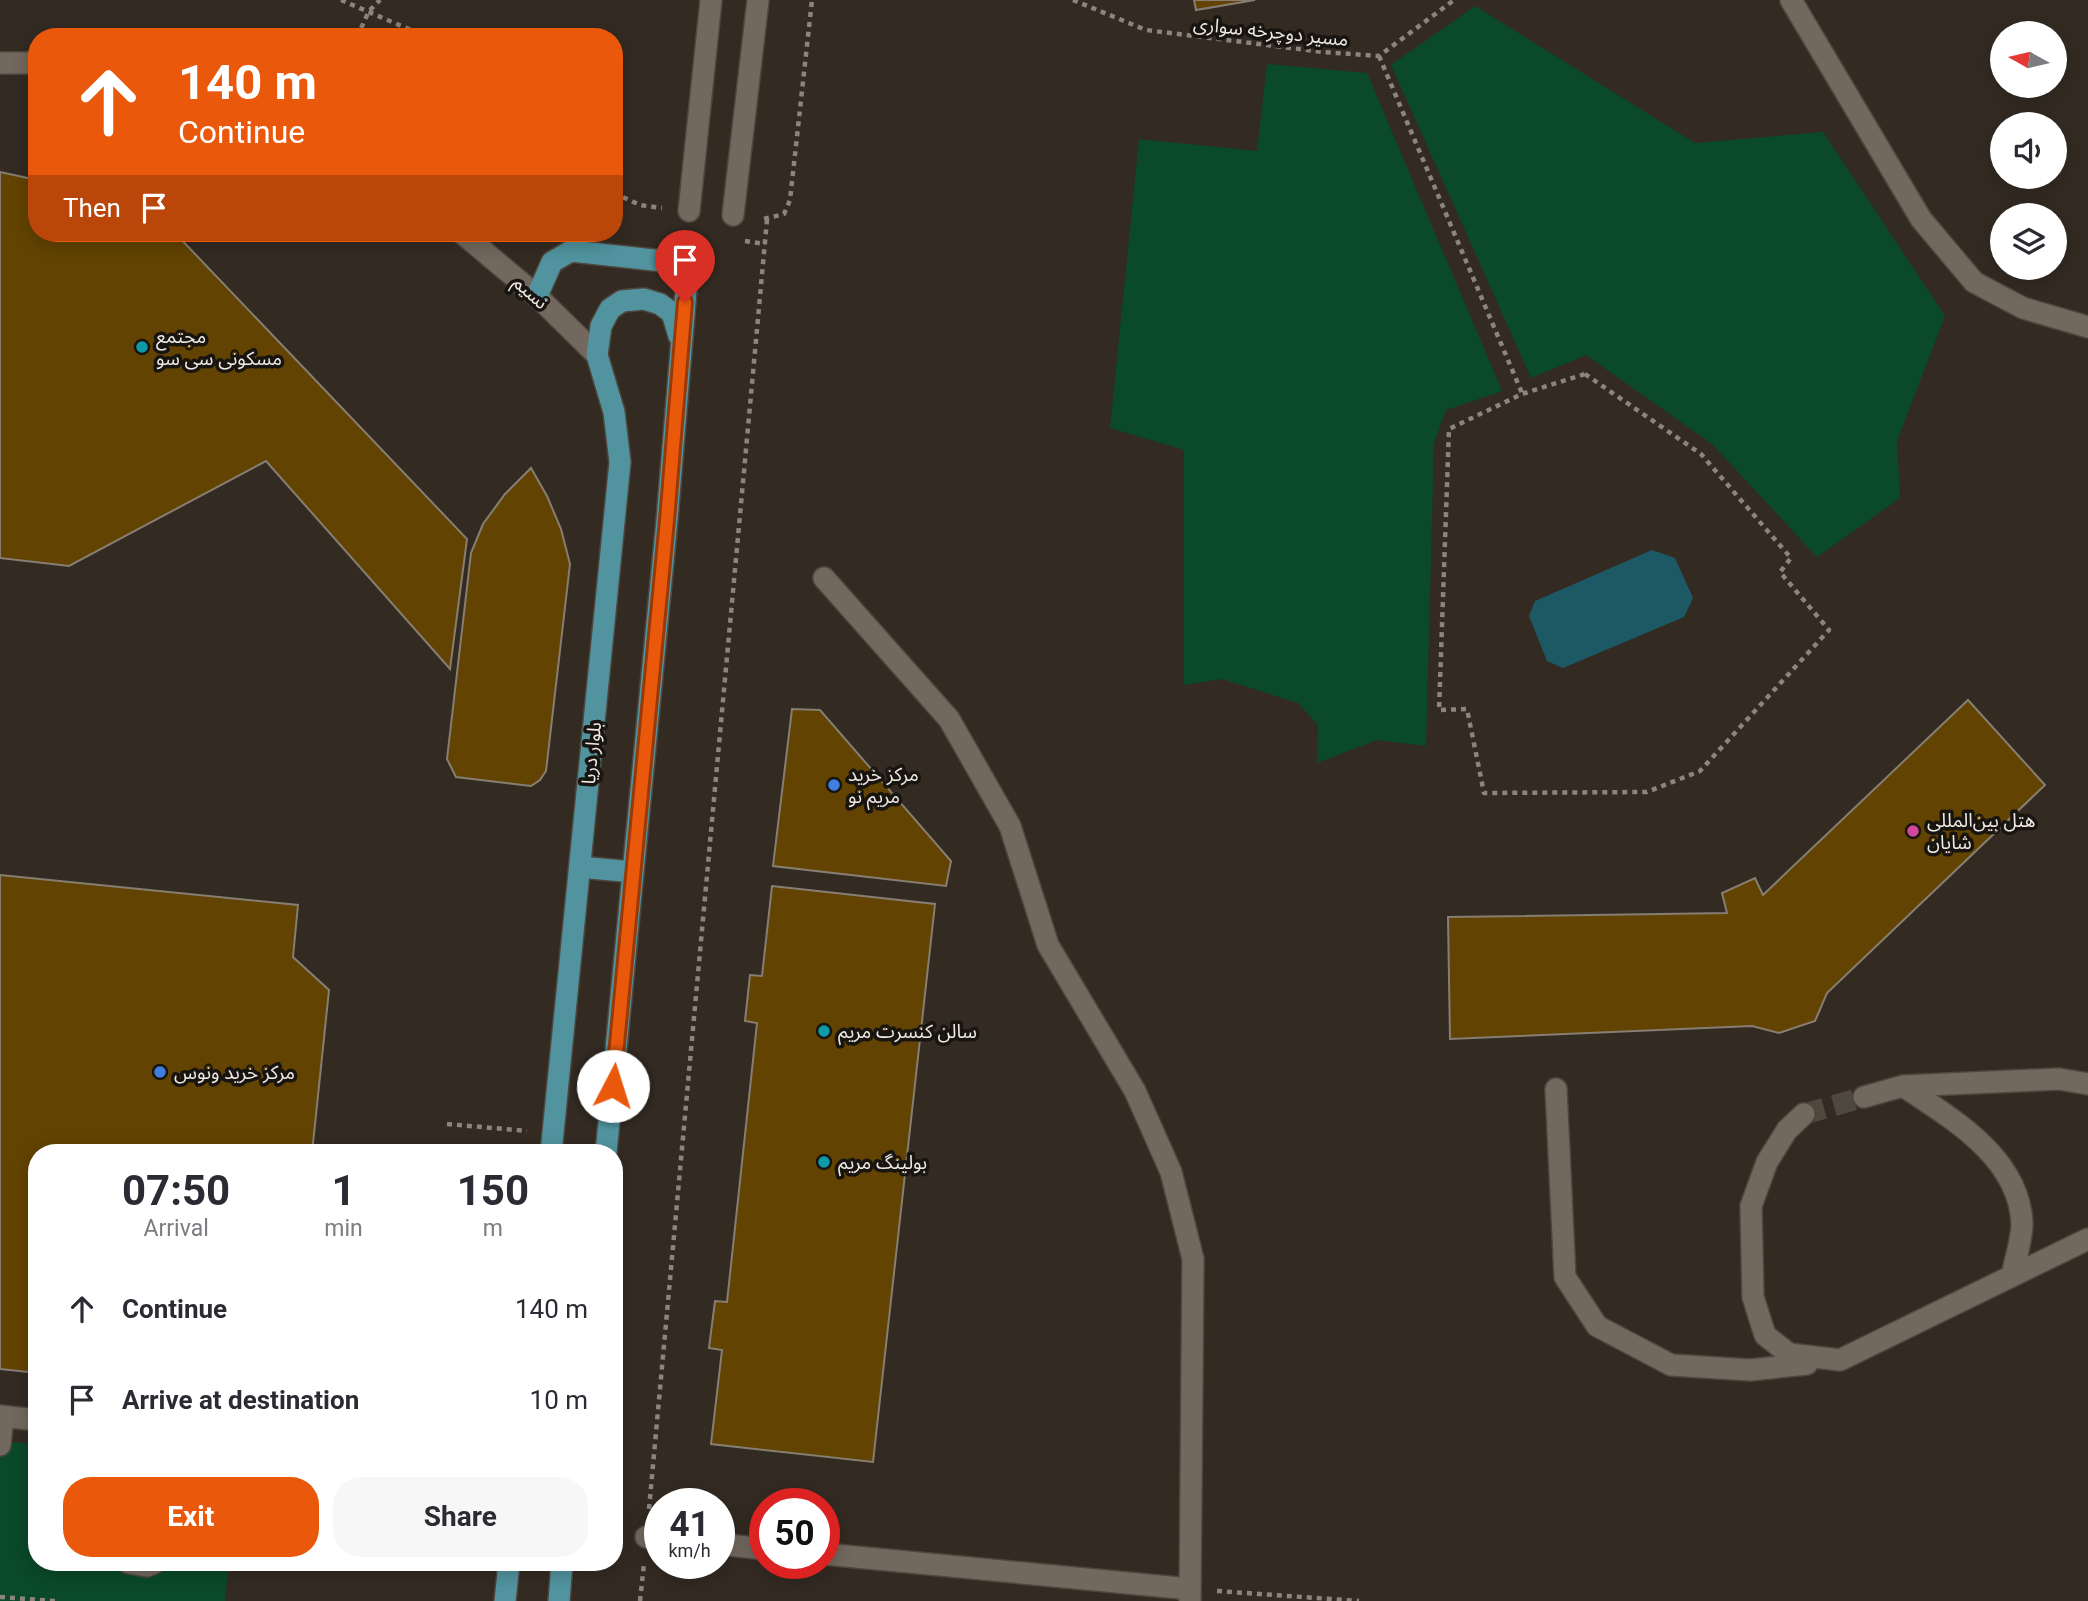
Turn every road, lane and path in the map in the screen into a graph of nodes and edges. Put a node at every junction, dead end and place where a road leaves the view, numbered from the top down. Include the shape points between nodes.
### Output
1 (341, 0) edge
2 (380, 0) edge
3 (710, 0) edge
4 (758, 0) edge
5 (1073, 0) edge
6 (1454, 0) edge
7 (1791, 0) edge
8 (369, 11) junction
9 (361, 28) edge
10 (407, 28) edge
11 (1379, 55) junction
12 (0, 63) edge
13 (28, 63) edge
14 (689, 211) dead end
15 (733, 215) dead end
16 (767, 220) dead end
17 (740, 241) dead end
18 (473, 242) edge
19 (765, 244) junction
20 (537, 296) junction
21 (2088, 327) edge
22 (682, 348) junction
23 (597, 355) junction
24 (1522, 394) junction
25 (824, 578) dead end
26 (580, 867) junction
27 (633, 872) junction
28 (2088, 1084) edge
29 (1903, 1086) junction
30 (1556, 1089) dead end
31 (1864, 1097) tunnel mouth
32 (1804, 1114) tunnel mouth
33 (552, 1144) edge
34 (607, 1144) edge
35 (2088, 1239) edge
36 (2012, 1276) junction
37 (1840, 1360) junction
38 (2, 1417) edge
39 (28, 1419) edge
40 (0, 1445) edge
41 (657, 1488) edge
42 (840, 1556) edge
43 (508, 1571) edge
44 (561, 1571) edge
45 (645, 1579) edge
46 (1190, 1595) edge
47 (0, 1597) edge
48 (55, 1601) edge
49 (505, 1601) edge
50 (559, 1601) edge
51 (640, 1601) edge
52 (1359, 1601) edge

1 - 8 path
2 - 8 path
3 - 14 street
4 - 15 street
5 - 11 path, مسیر دوچرخه سواری via 1146,30
6 - 11 path
7 - 21 street via 1921,219 1974,282 2023,307
8 - 9 path
8 - 10 path
11 - 24 path
12 - 13 street
16 - 19 path
17 - 19 path
18 - 20 street, نسیم
19 - 41 path
20 - 22 main road via 552,262 572,251 663,261 680,268 687,278
20 - 23 street, نسیم
22 - 23 main road via 672,313 644,299 622,301 610,309 601,326
22 - 27 main road
23 - 26 main road, بلوار دریا via 614,412 620,462
24 - 24 path via 1585,374 1701,454 1791,558 1780,572 1829,631 1700,771 1647,792 1484,793 1467,709 1439,710 1449,429
25 - 46 street via 956,730 1010,826 1048,945 1135,1091 1171,1172 1193,1259
26 - 27 main road
26 - 33 main road, بلوار دریا
27 - 34 main road
28 - 29 street via 2059,1079
29 - 31 street
29 - 36 street via 1959,1123 1995,1158 2016,1192 2022,1224
30 - 37 street via 1565,1277 1597,1326 1671,1365 1750,1370
32 - 37 street via 1767,1161 1751,1206 1753,1297 1765,1335 1789,1354
35 - 36 street
36 - 37 street
38 - 39 street
38 - 40 street
42 - 46 street
43 - 49 main road
44 - 50 main road
45 - 51 path
46 - 52 path
47 - 48 path

